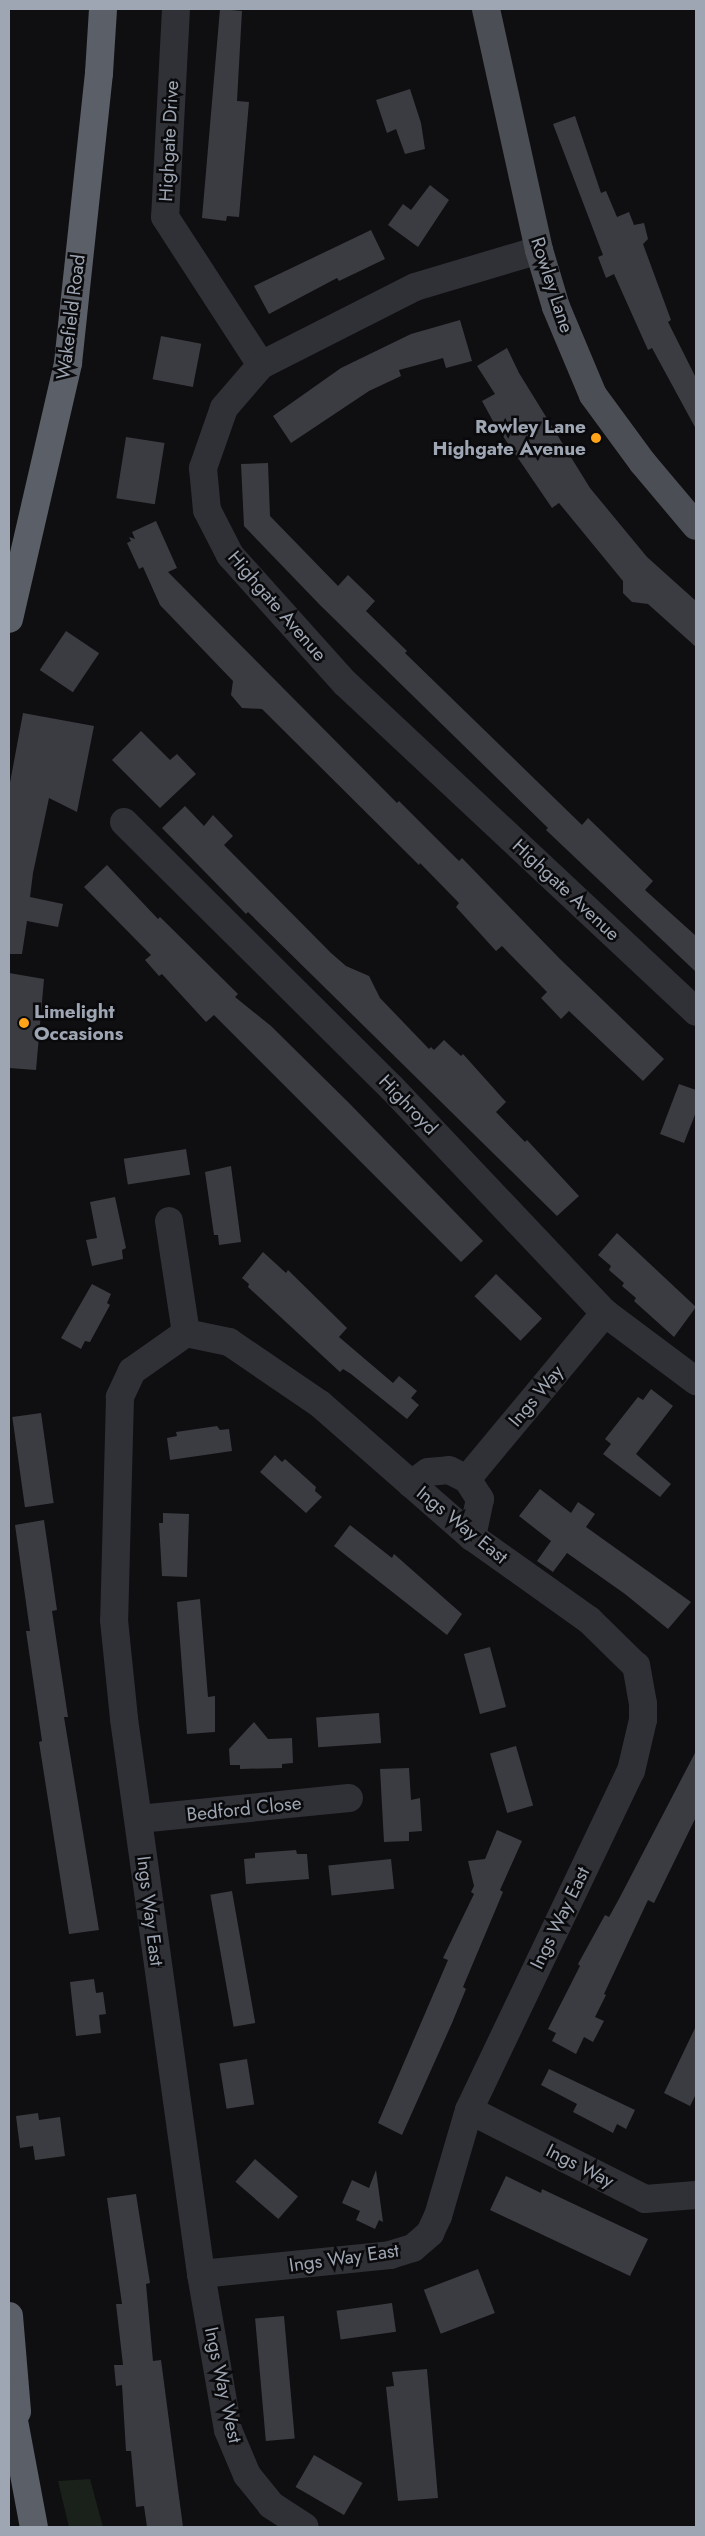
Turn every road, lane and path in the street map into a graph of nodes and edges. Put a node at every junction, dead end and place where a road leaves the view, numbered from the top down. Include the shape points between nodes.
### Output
1 (103, 9) edge
2 (176, 9) edge
3 (486, 9) edge
4 (539, 250) junction
5 (261, 365) junction
6 (696, 526) edge
7 (9, 620) edge
8 (124, 822) dead end
9 (696, 1012) edge
10 (169, 1221) dead end
11 (605, 1313) junction
12 (186, 1334) junction
13 (696, 1380) edge
14 (468, 1479) junction
15 (411, 1484) junction
16 (472, 1537) junction
17 (349, 1798) dead end
18 (139, 1819) junction
19 (468, 2110) junction
20 (696, 2195) edge
21 (201, 2274) junction
22 (9, 2316) edge
23 (9, 2394) edge
24 (19, 2444) junction
25 (34, 2527) edge
26 (306, 2527) edge

1 - 7 highway, Wakefield Road via 68,363
2 - 5 street, Highgate Drive via 165,217
3 - 4 main road, Rowley Lane
4 - 5 street, Highgate Avenue via 415,286
4 - 6 main road, Rowley Lane via 556,307 593,395 643,463
5 - 9 street, Highgate Avenue via 224,408 203,468 207,510 230,555 345,683
8 - 11 street, Highroyd via 392,1088
10 - 12 street
11 - 13 street, Highroyd
11 - 14 street, Ings Way
12 - 15 street, Ings Way East via 229,1342 320,1404
12 - 18 street, Ings Way East via 132,1371 120,1397 114,1620
14 - 15 street via 449,1470 428,1472
14 - 16 street via 480,1499
15 - 16 street, Ings Way East
16 - 19 street, Ings Way East via 589,1620 636,1666 641,1680 643,1712 631,1771
17 - 18 street, Bedford Close
18 - 21 street, Ings Way East
19 - 20 street, Ings Way via 645,2199
19 - 21 street, Ings Way East via 438,2216 430,2234 412,2248 390,2255 350,2260
21 - 26 street, Ings Way West via 218,2380 232,2439 247,2475 271,2505
22 - 24 highway
23 - 24 highway
24 - 25 highway

